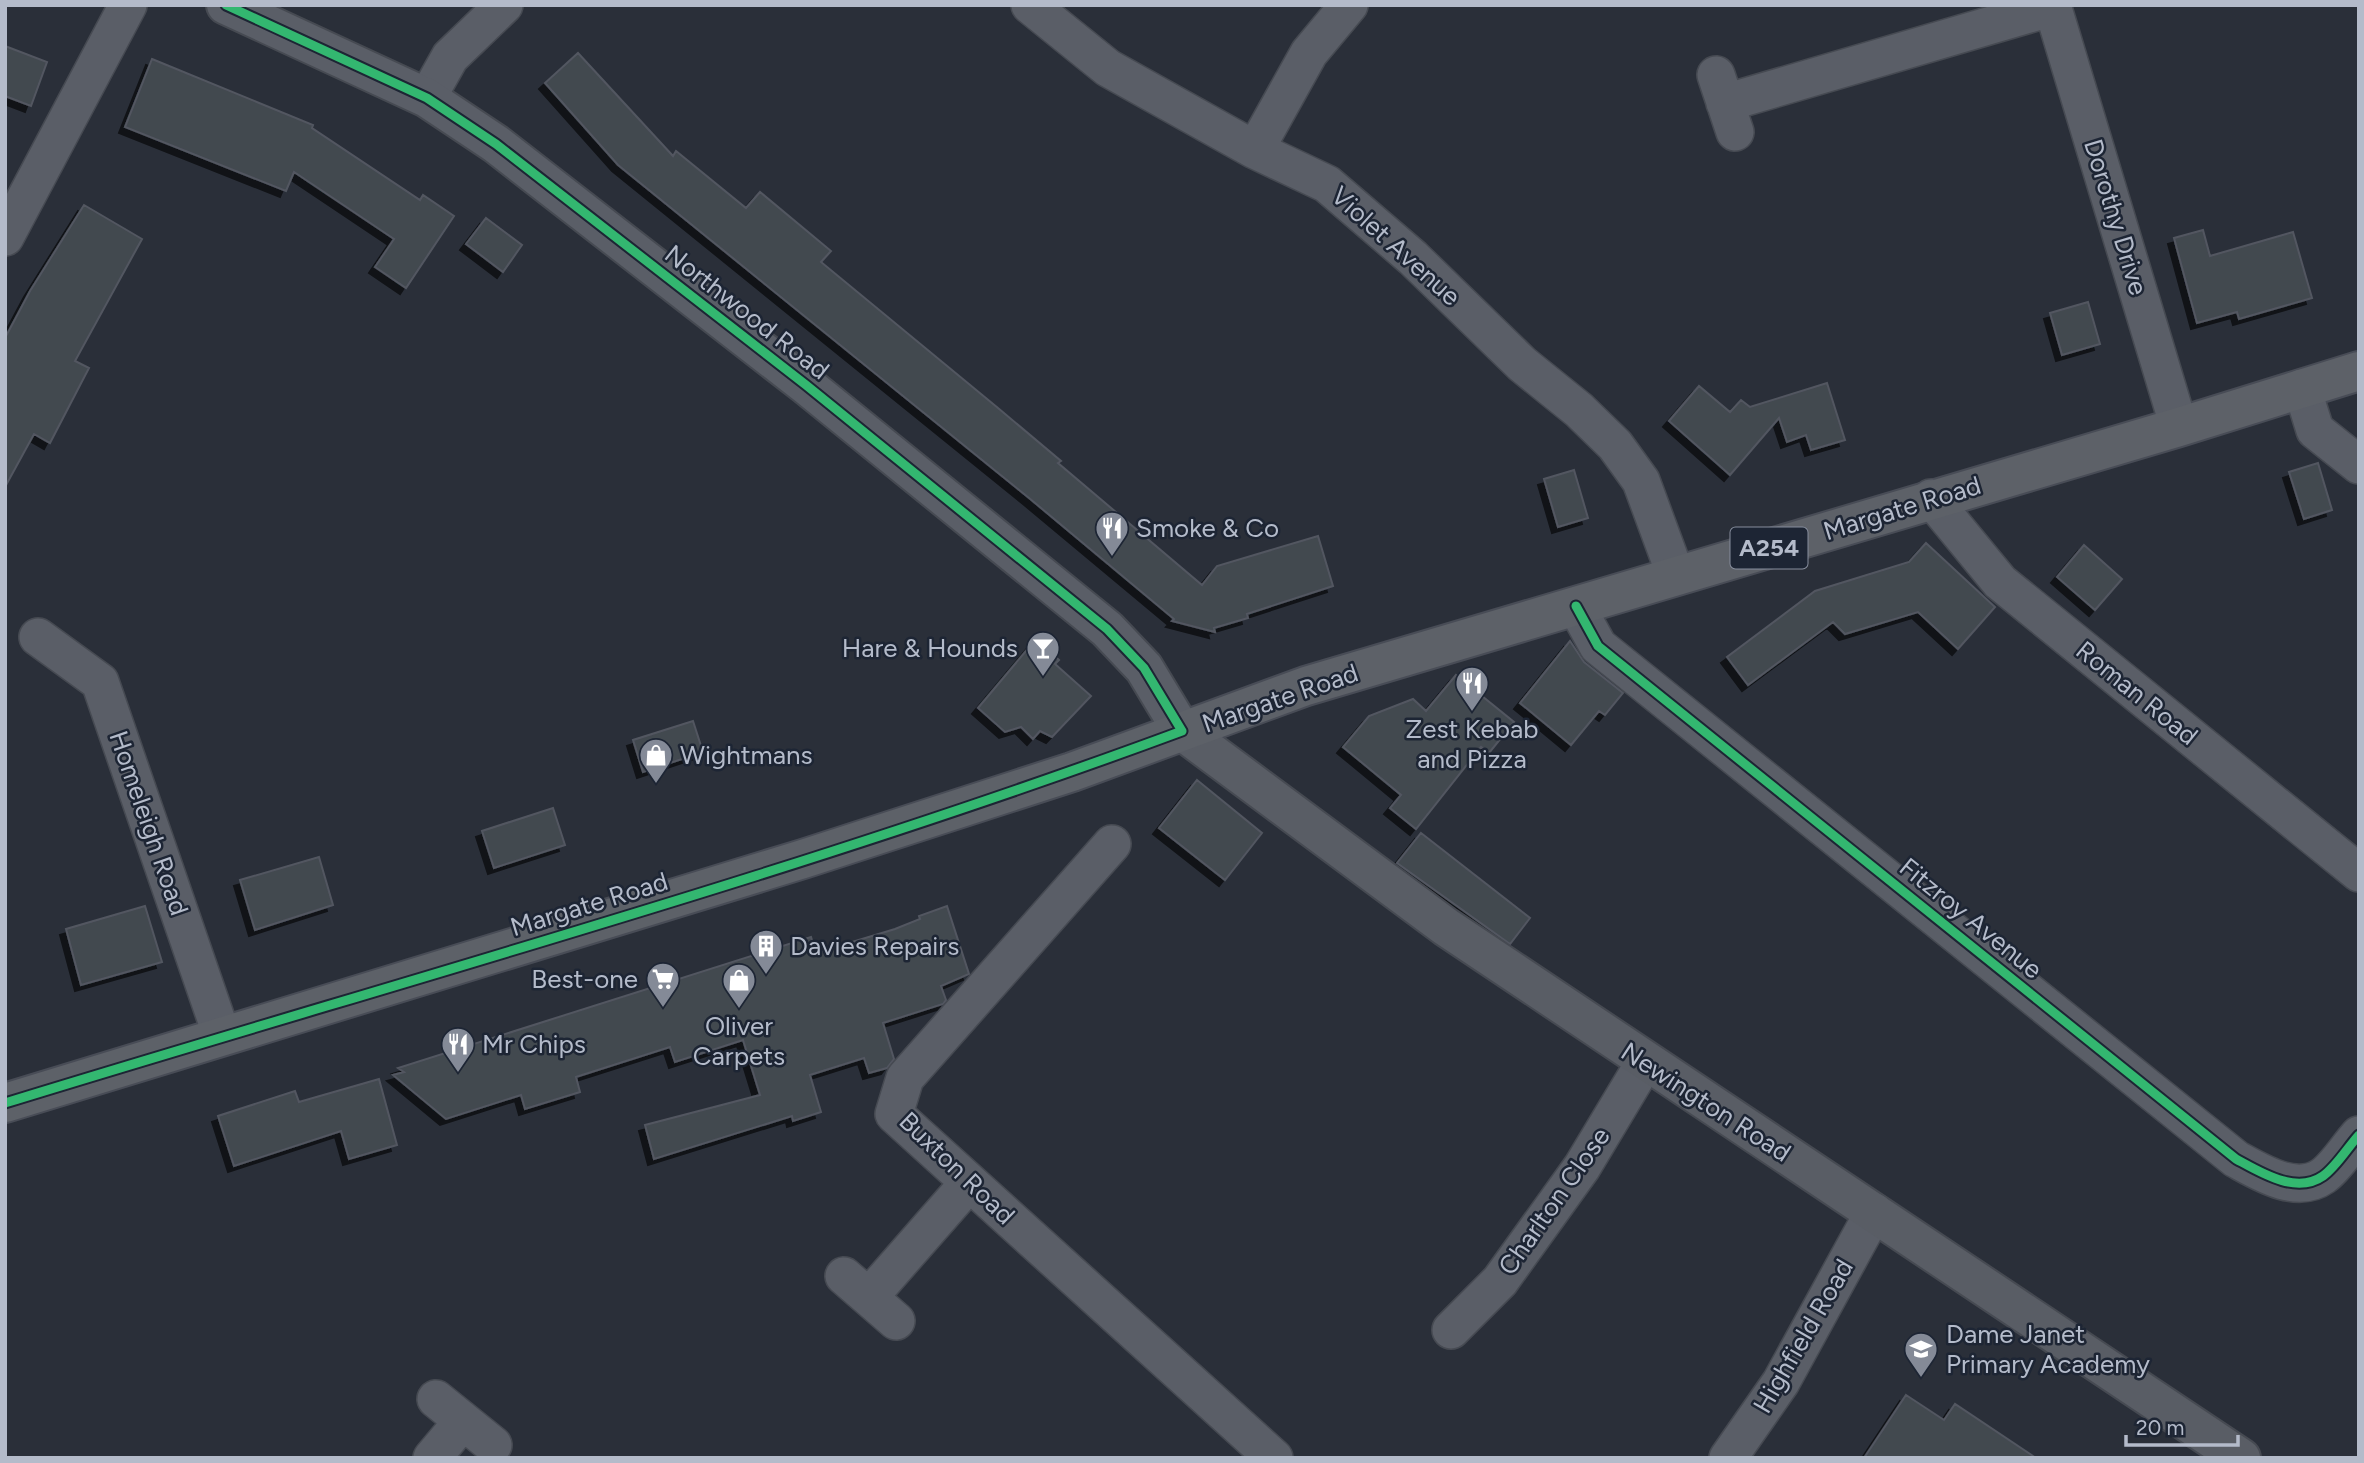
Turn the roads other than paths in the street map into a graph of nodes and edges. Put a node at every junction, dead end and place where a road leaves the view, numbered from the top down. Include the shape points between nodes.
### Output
1 (128, 5) edge
2 (226, 5) edge
3 (504, 5) edge
4 (1030, 5) edge
5 (1349, 5) edge
6 (2053, 6) edge
7 (427, 98) junction
8 (1725, 104) dead end
9 (1255, 150) junction
10 (5, 237) edge
11 (2359, 371) edge
12 (2301, 388) junction
13 (2179, 427) junction
14 (2359, 465) edge
15 (1931, 498) junction
16 (1676, 576) junction
17 (1576, 606) junction
18 (38, 637) dead end
19 (1182, 732) junction
20 (1112, 844) dead end
21 (2359, 873) edge
22 (222, 1036) junction
23 (1645, 1062) junction
24 (5, 1103) edge
25 (2359, 1135) edge
26 (968, 1184) junction
27 (1874, 1212) junction
28 (896, 1321) dead end
29 (1451, 1331) dead end
30 (493, 1446) dead end
31 (432, 1458) edge
32 (1274, 1458) edge
33 (1728, 1458) edge
34 (2241, 1458) edge

1 - 10 street
2 - 7 street, Northwood Road
3 - 7 street via 450,57
4 - 9 street, Violet Avenue via 1108,68
5 - 9 street via 1309,53
6 - 8 street, Dorothy Drive
6 - 13 street, Dorothy Drive
7 - 19 street, Northwood Road via 496,144 796,376 1107,629 1144,668
9 - 16 street, Violet Avenue via 1327,184 1615,445 1642,481
11 - 12 main road, Margate Road / A254
12 - 13 main road, Margate Road / A254
12 - 14 street via 2315,430
13 - 15 main road, Margate Road / A254
15 - 16 main road, Margate Road / A254
15 - 21 street, Roman Road via 2000,582
16 - 17 main road, Margate Road / A254
17 - 19 main road, Margate Road / A254 via 1306,686
17 - 25 street, Fitzroy Avenue via 1598,646 2236,1159 2273,1179 2304,1183 2323,1176
18 - 22 street, Homeleigh Road via 100,682
19 - 22 main road, Margate Road / A254 via 803,859
19 - 23 main road, Newington Road via 1446,927
20 - 26 street, Buxton Road via 905,1078 894,1114
22 - 24 main road, Margate Road / A254
23 - 27 main road, Newington Road
23 - 29 street, Charlton Close via 1582,1167 1517,1258
26 - 28 street via 856,1287
26 - 32 street, Buxton Road
27 - 33 street, Highfield Road via 1781,1382
27 - 34 main road, Newington Road
30 - 31 street via 450,1410

